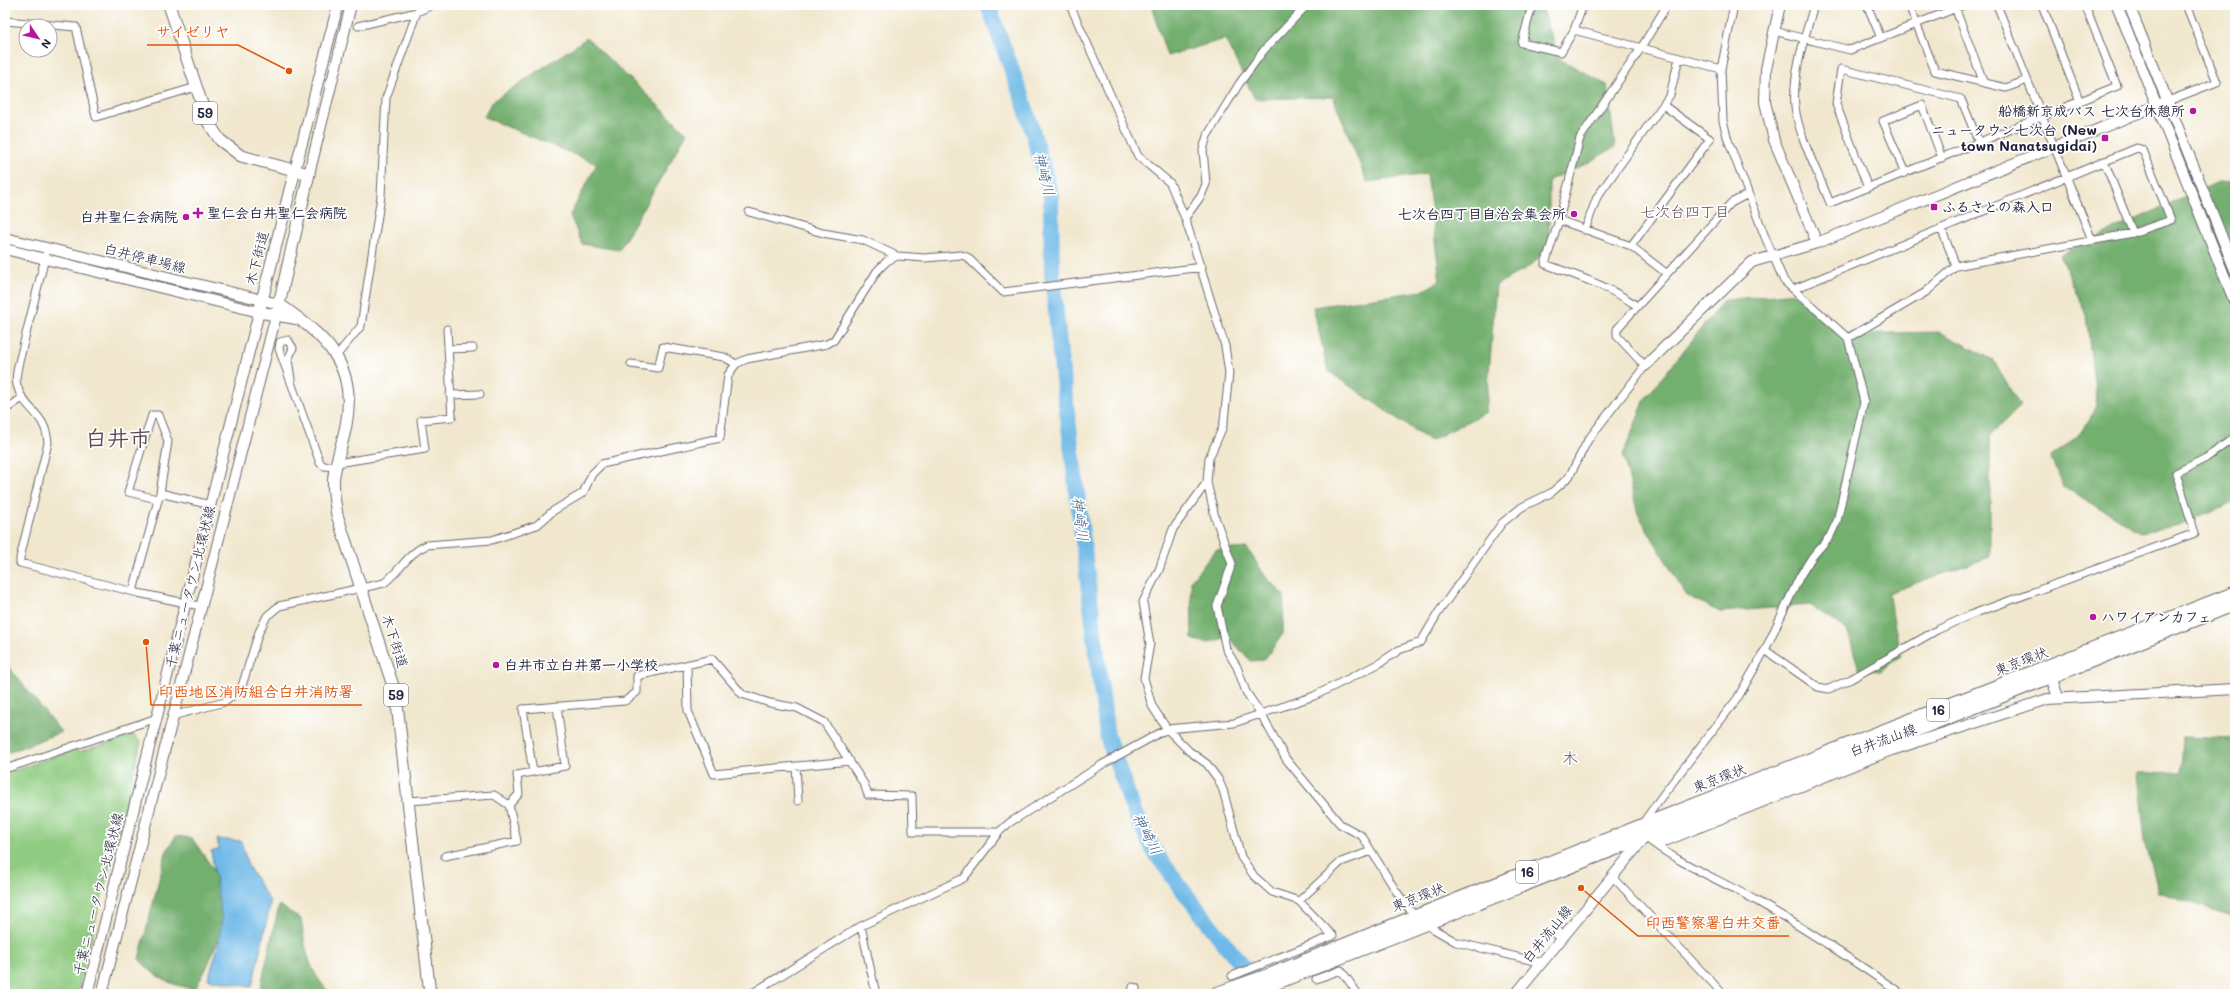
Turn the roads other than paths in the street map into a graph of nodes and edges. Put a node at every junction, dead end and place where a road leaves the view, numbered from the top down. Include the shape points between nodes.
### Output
1 (169, 5) edge
2 (338, 5) edge
3 (351, 5) edge
4 (432, 5) edge
5 (1070, 5) edge
6 (1307, 5) edge
7 (1532, 5) edge
8 (1583, 5) edge
9 (1667, 5) edge
10 (1734, 5) edge
11 (1780, 5) edge
12 (1814, 5) edge
13 (1867, 5) edge
14 (1909, 5) edge
15 (1964, 5) edge
16 (1997, 5) edge
17 (2042, 5) edge
18 (2085, 5) edge
19 (2117, 5) edge
20 (2129, 5) edge
21 (2186, 5) edge
22 (1954, 7) edge
23 (417, 12) junction
24 (5, 21) edge
25 (1916, 24) junction
26 (358, 26) dead end
27 (1574, 30) junction
28 (1774, 31) junction
29 (1881, 38) junction
30 (1805, 39) junction
31 (1641, 48) junction
32 (1679, 58) junction
33 (1721, 69) junction
34 (2027, 80) junction
35 (1984, 83) junction
36 (196, 87) junction
37 (2168, 101) junction
38 (2080, 102) junction
39 (2158, 105) junction
40 (1663, 106) junction
41 (2043, 117) junction
42 (1979, 143) junction
43 (2054, 147) junction
44 (1942, 158) junction
45 (2104, 161) junction
46 (295, 170) junction
47 (1905, 173) junction
48 (308, 174) junction
49 (2066, 177) junction
50 (1868, 188) junction
51 (1748, 194) junction
52 (749, 212) dead end
53 (1185, 218) junction
54 (1559, 220) junction
55 (1941, 228) junction
56 (1585, 230) junction
57 (2133, 233) junction
58 (5, 238) edge
59 (2092, 240) junction
60 (1817, 243) junction
61 (1631, 246) junction
62 (5, 248) edge
63 (48, 248) junction
64 (897, 256) junction
65 (1773, 256) junction
66 (45, 259) junction
67 (1956, 266) junction
68 (1202, 267) junction
69 (2235, 270) edge
70 (1666, 273) junction
71 (1794, 289) junction
72 (262, 301) junction
73 (2235, 302) edge
74 (279, 304) junction
75 (1637, 306) junction
76 (259, 312) junction
77 (275, 316) junction
78 (301, 320) junction
79 (447, 328) dead end
80 (1848, 338) junction
81 (473, 348) dead end
82 (448, 349) junction
83 (337, 355) junction
84 (631, 364) dead end
85 (736, 364) junction
86 (1645, 366) junction
87 (291, 379) junction
88 (480, 394) dead end
89 (450, 396) junction
90 (22, 398) junction
91 (5, 410) edge
92 (2235, 437) edge
93 (337, 465) junction
94 (1207, 482) junction
95 (159, 496) junction
96 (211, 504) junction
97 (362, 588) junction
98 (133, 592) junction
99 (2235, 594) edge
100 (186, 602) junction
101 (2235, 604) edge
102 (200, 606) junction
103 (1765, 650) junction
104 (687, 665) junction
105 (2049, 672) junction
106 (2235, 689) edge
107 (2058, 697) junction
108 (557, 706) junction
109 (1261, 714) junction
110 (172, 716) junction
111 (157, 718) junction
112 (1167, 729) junction
113 (850, 761) junction
114 (796, 766) junction
115 (5, 769) edge
116 (533, 772) junction
117 (409, 801) junction
118 (798, 801) dead end
119 (509, 805) junction
120 (1643, 831) junction
121 (999, 832) junction
122 (1371, 851) junction
123 (445, 856) dead end
124 (1612, 876) junction
125 (1299, 901) junction
126 (1413, 916) junction
127 (1426, 924) junction
128 (861, 926) junction
129 (1542, 963) junction
130 (1273, 979) junction
131 (1316, 980) dead end
132 (1239, 985) edge
133 (87, 994) edge
134 (102, 994) edge
135 (430, 994) edge
136 (751, 994) edge
137 (876, 994) edge
138 (1132, 994) edge
139 (1136, 994) edge
140 (1216, 994) edge
141 (1358, 994) edge
142 (1516, 994) edge
143 (1723, 994) edge
144 (1902, 994) edge

1 - 36 main road, 59
2 - 46 main road
3 - 48 main road
4 - 23 street
5 - 53 street via 1138,156 1170,183
6 - 53 street via 1264,50 1239,84 1207,136 1203,150 1206,184 1201,196
7 - 27 street via 1522,43 1561,52
8 - 27 street
9 - 31 street
10 - 33 street
11 - 28 main road
12 - 30 street
13 - 29 street
14 - 25 street
15 - 22 street
16 - 34 street
17 - 38 street
18 - 38 street via 2118,86
19 - 39 main road
20 - 37 main road
21 - 37 street via 2217,82
22 - 25 street
22 - 35 street
23 - 26 street
23 - 83 street via 386,98 381,196 361,326
24 - 36 street via 76,27 96,117
25 - 29 street
25 - 35 street via 1935,71
27 - 31 street
28 - 30 street
28 - 60 main road via 1766,69 1765,102 1774,140
29 - 30 street via 1850,50
30 - 50 street via 1795,88 1796,108 1804,137 1830,203
31 - 32 street
31 - 54 street via 1580,138
32 - 33 street
32 - 40 street via 1670,96
33 - 51 street via 1723,121
34 - 35 street via 2006,88
34 - 41 street
36 - 46 main road, 59 via 210,128 231,150 240,156
37 - 39 main road
37 - 69 main road
38 - 41 street
39 - 43 main road
39 - 73 main road
40 - 56 street via 1597,197
40 - 61 street via 1710,139
41 - 42 street
41 - 43 street
42 - 44 street
42 - 50 street via 1961,99 1841,69 1836,104
43 - 49 street
43 - 60 main road
44 - 47 street
44 - 47 street via 1922,106 1883,121
45 - 49 street
45 - 57 street
45 - 57 street via 2137,148 2143,150 2171,220
46 - 48 main road, 59
46 - 72 main road, 木下街道
47 - 50 street
48 - 74 main road
49 - 55 street
49 - 59 street
51 - 65 street
51 - 70 street via 1731,203
52 - 64 street via 823,233 862,240
53 - 68 street
54 - 56 street
54 - 75 street via 1545,264 1589,280 1621,295
55 - 67 street
55 - 71 street
56 - 61 street
57 - 59 street
58 - 63 main road, 白井停車場線
59 - 67 street
60 - 65 main road
61 - 70 street
62 - 66 main road, 白井停車場線
63 - 66 street
63 - 72 main road, 白井停車場線
64 - 68 street via 925,258 961,255 971,260 1003,292
64 - 85 street via 877,271 834,340 827,344 747,359
65 - 71 street via 1784,281
65 - 86 main road via 1752,262
66 - 76 main road, 白井停車場線
66 - 90 street via 18,366 16,383
67 - 80 street via 1926,292
68 - 94 street via 1229,373 1222,429 1209,458
70 - 75 street
71 - 80 street
72 - 74 main road, 白井停車場線
72 - 76 main road, 木下街道
74 - 77 main road, 千葉ニュータウン北環状線
74 - 78 main road, 木下街道 / 59
75 - 86 street via 1617,329 1617,336
76 - 77 main road, 木下街道 / 59
76 - 96 main road, 千葉ニュータウン北環状線
77 - 78 main road, 木下街道 / 59
77 - 102 main road, 千葉ニュータウン北環状線
78 - 83 main road, 木下街道 / 59 via 321,336
79 - 82 street
80 - 103 street via 1864,402 1837,521 1830,536 1800,576
81 - 82 street
82 - 89 street
83 - 93 main road, 木下街道 / 59 via 346,378 349,405
84 - 85 street via 658,368 663,347 724,357
85 - 97 street via 728,375 720,438 602,464 592,474 583,493 553,511 537,525 492,540 427,545 418,548 396,574 384,583
86 - 109 street via 1588,440 1569,477 1551,493 1522,507 1502,523 1438,613 1421,642 1400,650 1380,663 1314,696
87 - 87 street via 279,349 280,342 284,340 288,340 293,348 288,360
87 - 93 street via 320,462 324,466
88 - 89 street
89 - 93 street via 452,417 420,420 425,449
90 - 91 street
90 - 98 street via 44,424 48,443 20,563
92 - 103 street via 2206,458 2176,473 2195,533 1970,615 1937,630 1829,689 1818,686
93 - 97 main road, 木下街道 / 59 via 333,493 337,515
94 - 109 street via 1232,564 1217,606 1226,649 1237,667 1246,692
94 - 112 street via 1174,529 1159,570 1142,602 1150,644 1144,678 1152,706
95 - 95 street via 128,492 152,415 158,415 168,441
95 - 96 street
95 - 98 street
96 - 100 main road, 千葉ニュータウン北環状線
97 - 110 street via 279,606 267,616 259,632 241,689 225,702
97 - 117 main road, 木下街道 / 59 via 396,695
98 - 100 street
99 - 105 highway, 東京環状 / 16
100 - 102 street
100 - 111 main road, 千葉ニュータウン北環状線
101 - 105 highway, 東京環状 / 16
102 - 110 main road, 千葉ニュータウン北環状線
103 - 120 street via 1737,699 1666,790
104 - 108 street via 637,676 637,692 625,701
104 - 113 street via 712,659 742,694 810,713 824,722
104 - 114 street via 688,711 714,774
105 - 107 main road
105 - 120 highway, 東京環状 / 16
106 - 107 main road, 白井流山線
107 - 120 main road, 白井流山線 via 1886,752 1662,842
108 - 116 street via 565,766
108 - 116 street via 523,709
109 - 112 street via 1234,723
109 - 122 street via 1286,759 1325,808 1340,824 1362,836
110 - 134 main road, 千葉ニュータウン北環状線
111 - 115 street
111 - 133 main road, 千葉ニュータウン北環状線
112 - 121 street via 1103,764
112 - 125 street via 1206,764 1218,779 1241,857 1254,876 1272,892
113 - 114 street
113 - 121 street via 868,795 912,796 913,832
114 - 118 street
116 - 119 street via 517,775 519,794
117 - 119 street via 494,795
117 - 135 main road, 木下街道 / 59
119 - 123 street via 517,841
120 - 124 main road, 白井流山線
120 - 126 highway, 東京環状 / 16
120 - 127 highway, 東京環状 / 16
120 - 144 street via 1675,860 1724,882 1785,917
121 - 128 street via 964,878
122 - 125 street via 1341,862
122 - 126 street
124 - 129 main road, 白井流山線
124 - 143 street
125 - 132 street via 1333,936 1260,964
126 - 127 street
126 - 130 highway, 東京環状 / 16
127 - 129 street via 1456,942
127 - 130 highway, 東京環状 / 16
128 - 136 street
128 - 137 street
129 - 142 main road, 白井流山線
130 - 132 highway, 東京環状 / 16
131 - 141 street via 1341,970
132 - 140 highway, 東京環状 / 16
138 - 139 street via 1133,987 1136,988

